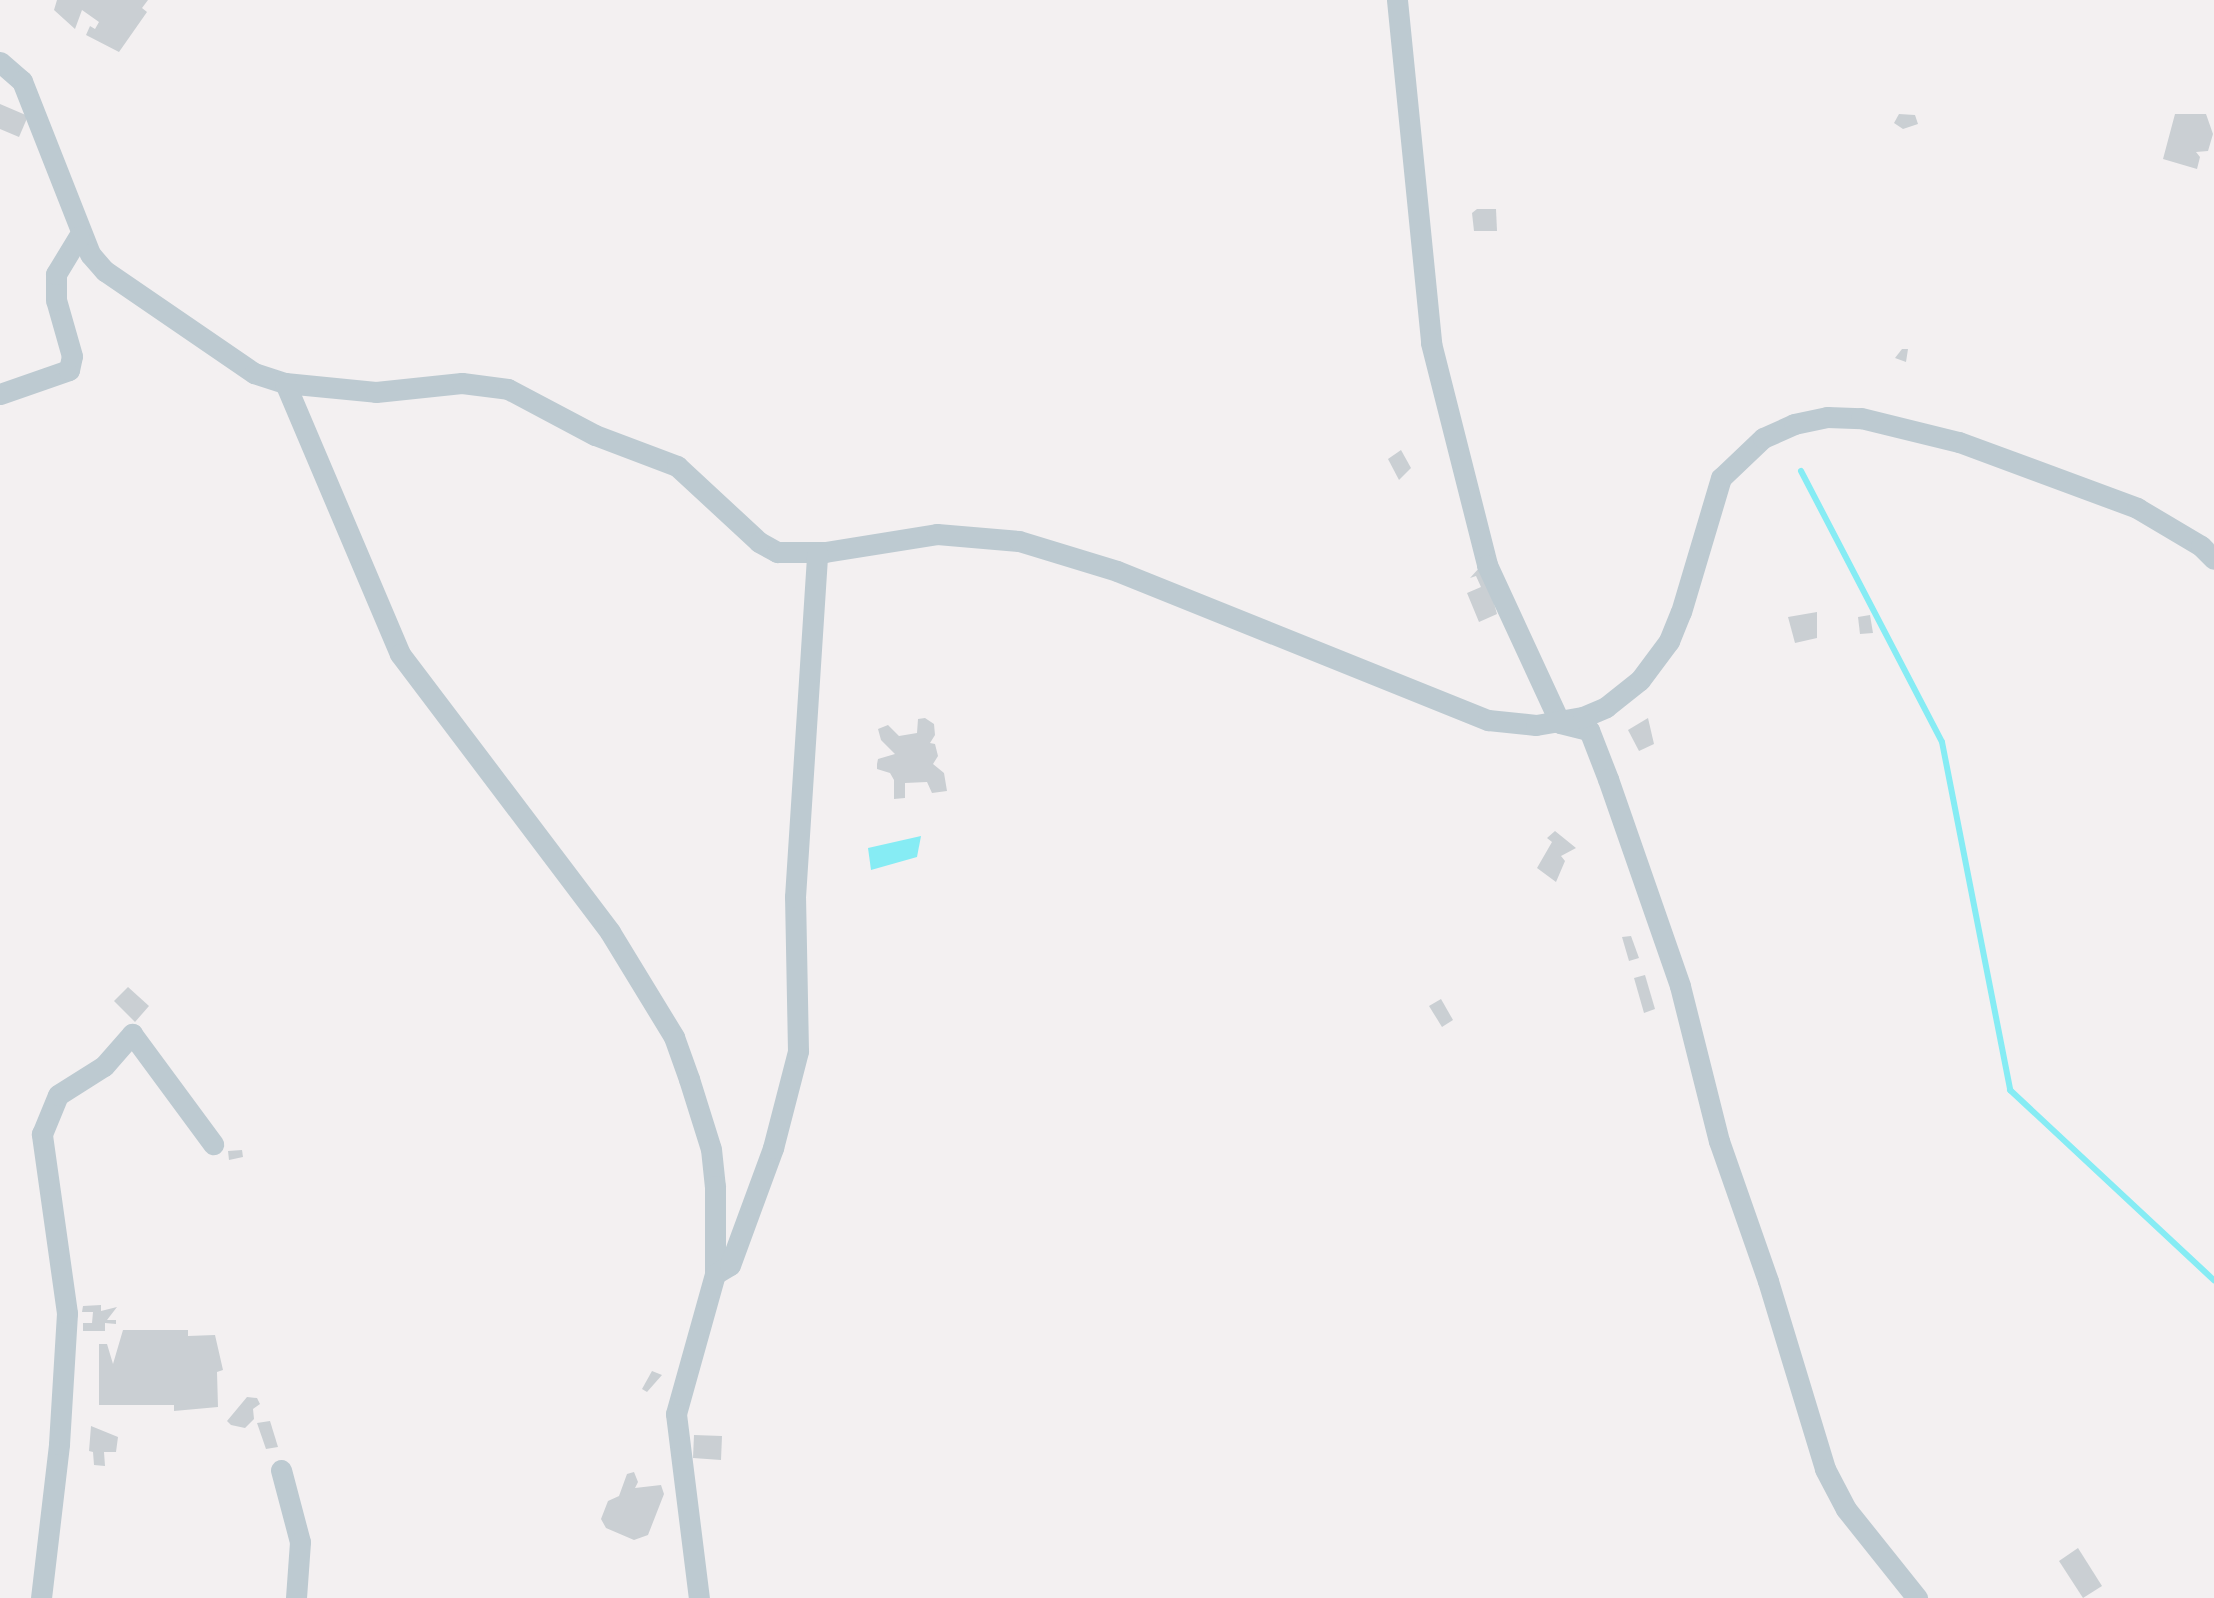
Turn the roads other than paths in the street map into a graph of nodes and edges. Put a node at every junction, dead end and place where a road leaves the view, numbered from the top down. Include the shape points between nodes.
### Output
1 (1397, 0) edge
2 (0, 62) edge
3 (79, 236) junction
4 (285, 383) junction
5 (0, 394) edge
6 (817, 553) junction
7 (2214, 559) edge
8 (1559, 723) junction
9 (213, 1144) dead end
10 (715, 1274) junction
11 (281, 1471) dead end
12 (41, 1598) edge
13 (296, 1598) edge
14 (699, 1598) edge
15 (1917, 1598) edge

1 - 8 street via 1414,143 1423,288 1442,394 1487,565
2 - 3 street via 22,81
3 - 4 street via 105,271 254,373
3 - 5 street via 56,274 56,300 72,356 69,370
4 - 6 street via 376,392 463,383 508,389 595,435 677,466 759,542 777,552
4 - 10 street via 400,654 610,932 674,1037 711,1149
6 - 8 street via 936,534 1019,541 1117,571 1488,720
6 - 10 street via 795,897 798,1051 773,1148 730,1265
7 - 8 street via 2201,546 2137,509 1959,442 1861,418 1827,417 1794,424 1763,438 1721,478 1681,612 1656,661 1606,707
8 - 15 street via 1589,730 1608,779 1680,986 1719,1141 1769,1280 1825,1469 1846,1509
9 - 12 street via 132,1034 104,1066 58,1095 42,1134 67,1313 60,1444
10 - 14 street via 676,1414
11 - 13 street via 300,1542

